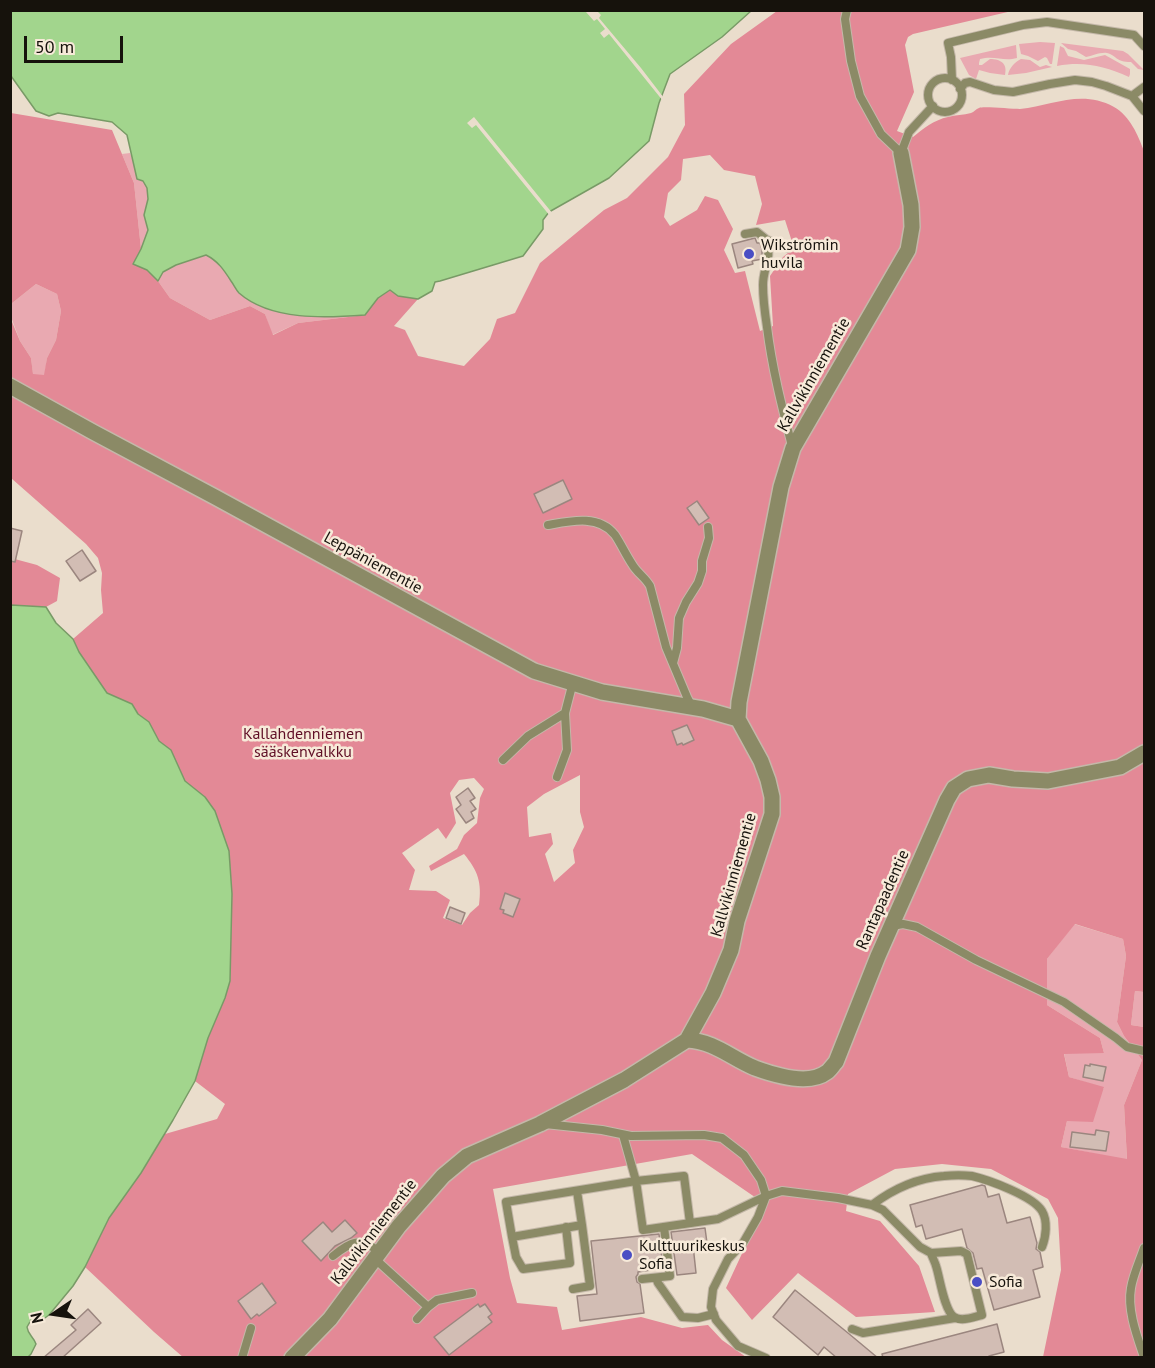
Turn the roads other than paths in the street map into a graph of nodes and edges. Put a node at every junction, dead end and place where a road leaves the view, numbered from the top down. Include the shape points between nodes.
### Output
1 (847, 10) edge
2 (1144, 46) edge
3 (952, 80) junction
4 (1144, 87) edge
5 (960, 89) junction
6 (1132, 96) junction
7 (933, 106) junction
8 (1144, 111) edge
9 (901, 153) junction
10 (744, 234) dead end
11 (767, 240) junction
12 (788, 248) dead end
13 (10, 386) edge
14 (793, 448) junction
15 (548, 525) dead end
16 (708, 527) dead end
17 (673, 663) junction
18 (573, 682) junction
19 (693, 707) junction
20 (565, 713) junction
21 (738, 719) junction
22 (1144, 753) edge
23 (503, 760) dead end
24 (557, 777) dead end
25 (891, 926) junction
26 (687, 1040) junction
27 (1144, 1051) edge
28 (540, 1124) junction
29 (623, 1135) junction
30 (636, 1181) junction
31 (577, 1191) junction
32 (766, 1196) junction
33 (872, 1206) junction
34 (690, 1224) junction
35 (582, 1225) junction
36 (566, 1227) junction
37 (664, 1227) junction
38 (512, 1237) junction
39 (1042, 1247) dead end
40 (1144, 1248) edge
41 (931, 1253) junction
42 (377, 1255) junction
43 (333, 1256) dead end
44 (656, 1278) junction
45 (642, 1279) dead end
46 (573, 1289) dead end
47 (472, 1293) dead end
48 (428, 1307) junction
49 (714, 1314) junction
50 (955, 1318) junction
51 (417, 1319) dead end
52 (251, 1328) dead end
53 (852, 1329) dead end
54 (1144, 1357) edge
55 (242, 1358) edge
56 (292, 1358) edge
57 (766, 1358) edge

1 - 9 lane via 851,61 860,96 881,134
2 - 3 lane via 1134,35 1114,31 1047,22 1023,25 948,43
3 - 5 lane
3 - 7 lane via 939,79 930,86 928,98
4 - 6 lane
5 - 6 lane via 970,82 1013,92 1075,80
5 - 7 lane via 961,98 955,108 944,112
6 - 8 lane
7 - 9 lane via 909,132
9 - 14 street, Kallvikinniementie via 911,205 908,250
10 - 11 lane via 757,232
11 - 12 lane
11 - 14 lane via 770,251 762,283 770,355
13 - 18 street, Leppäniementie via 534,671
14 - 21 street, Kallvikinniementie via 782,487
15 - 17 lane via 586,521 601,524 613,533 635,570 650,586
16 - 17 lane via 702,572 680,618
17 - 19 lane
18 - 19 street, Leppäniementie via 602,692
18 - 20 lane
19 - 21 street, Leppäniementie
20 - 23 lane via 528,736
20 - 24 lane via 567,750
21 - 26 street, Kallvikinniementie via 768,780 772,814 731,950
22 - 25 street, Rantapaadentie via 1120,767 1048,781 989,775 968,779 954,788
25 - 26 street, Rantapaadentie via 836,1062 826,1073 807,1079 784,1077 754,1068 720,1049
25 - 27 lane via 917,927 1064,1002 1127,1047
26 - 28 street, Kallvikinniementie via 624,1080
28 - 29 lane
28 - 42 street, Kallvikinniementie via 467,1156 443,1176
29 - 30 lane
29 - 32 lane via 722,1138 744,1155 761,1180
30 - 31 lane
30 - 34 lane via 684,1176
30 - 37 lane via 643,1230
31 - 35 lane
31 - 38 lane via 506,1202
32 - 33 lane via 782,1191
32 - 34 lane via 718,1219
32 - 49 lane via 743,1244 728,1259 713,1289
33 - 39 lane via 910,1183 942,1176 970,1176 996,1183 1033,1201 1043,1212 1047,1236
33 - 41 lane via 882,1210
34 - 37 lane
35 - 36 lane
35 - 46 lane via 590,1286
36 - 38 lane
36 - 38 lane via 570,1263 523,1269
37 - 44 lane via 670,1276
40 - 54 lane via 1131,1288 1131,1316
41 - 50 lane via 944,1297
41 - 50 lane via 967,1254 982,1315
42 - 43 lane via 367,1243 360,1242
42 - 48 lane
42 - 56 street, Kallvikinniementie via 330,1319
44 - 45 lane
44 - 49 lane via 682,1317
47 - 48 lane via 438,1300
48 - 51 lane
49 - 57 lane via 738,1346
50 - 53 lane via 863,1333
52 - 55 lane

